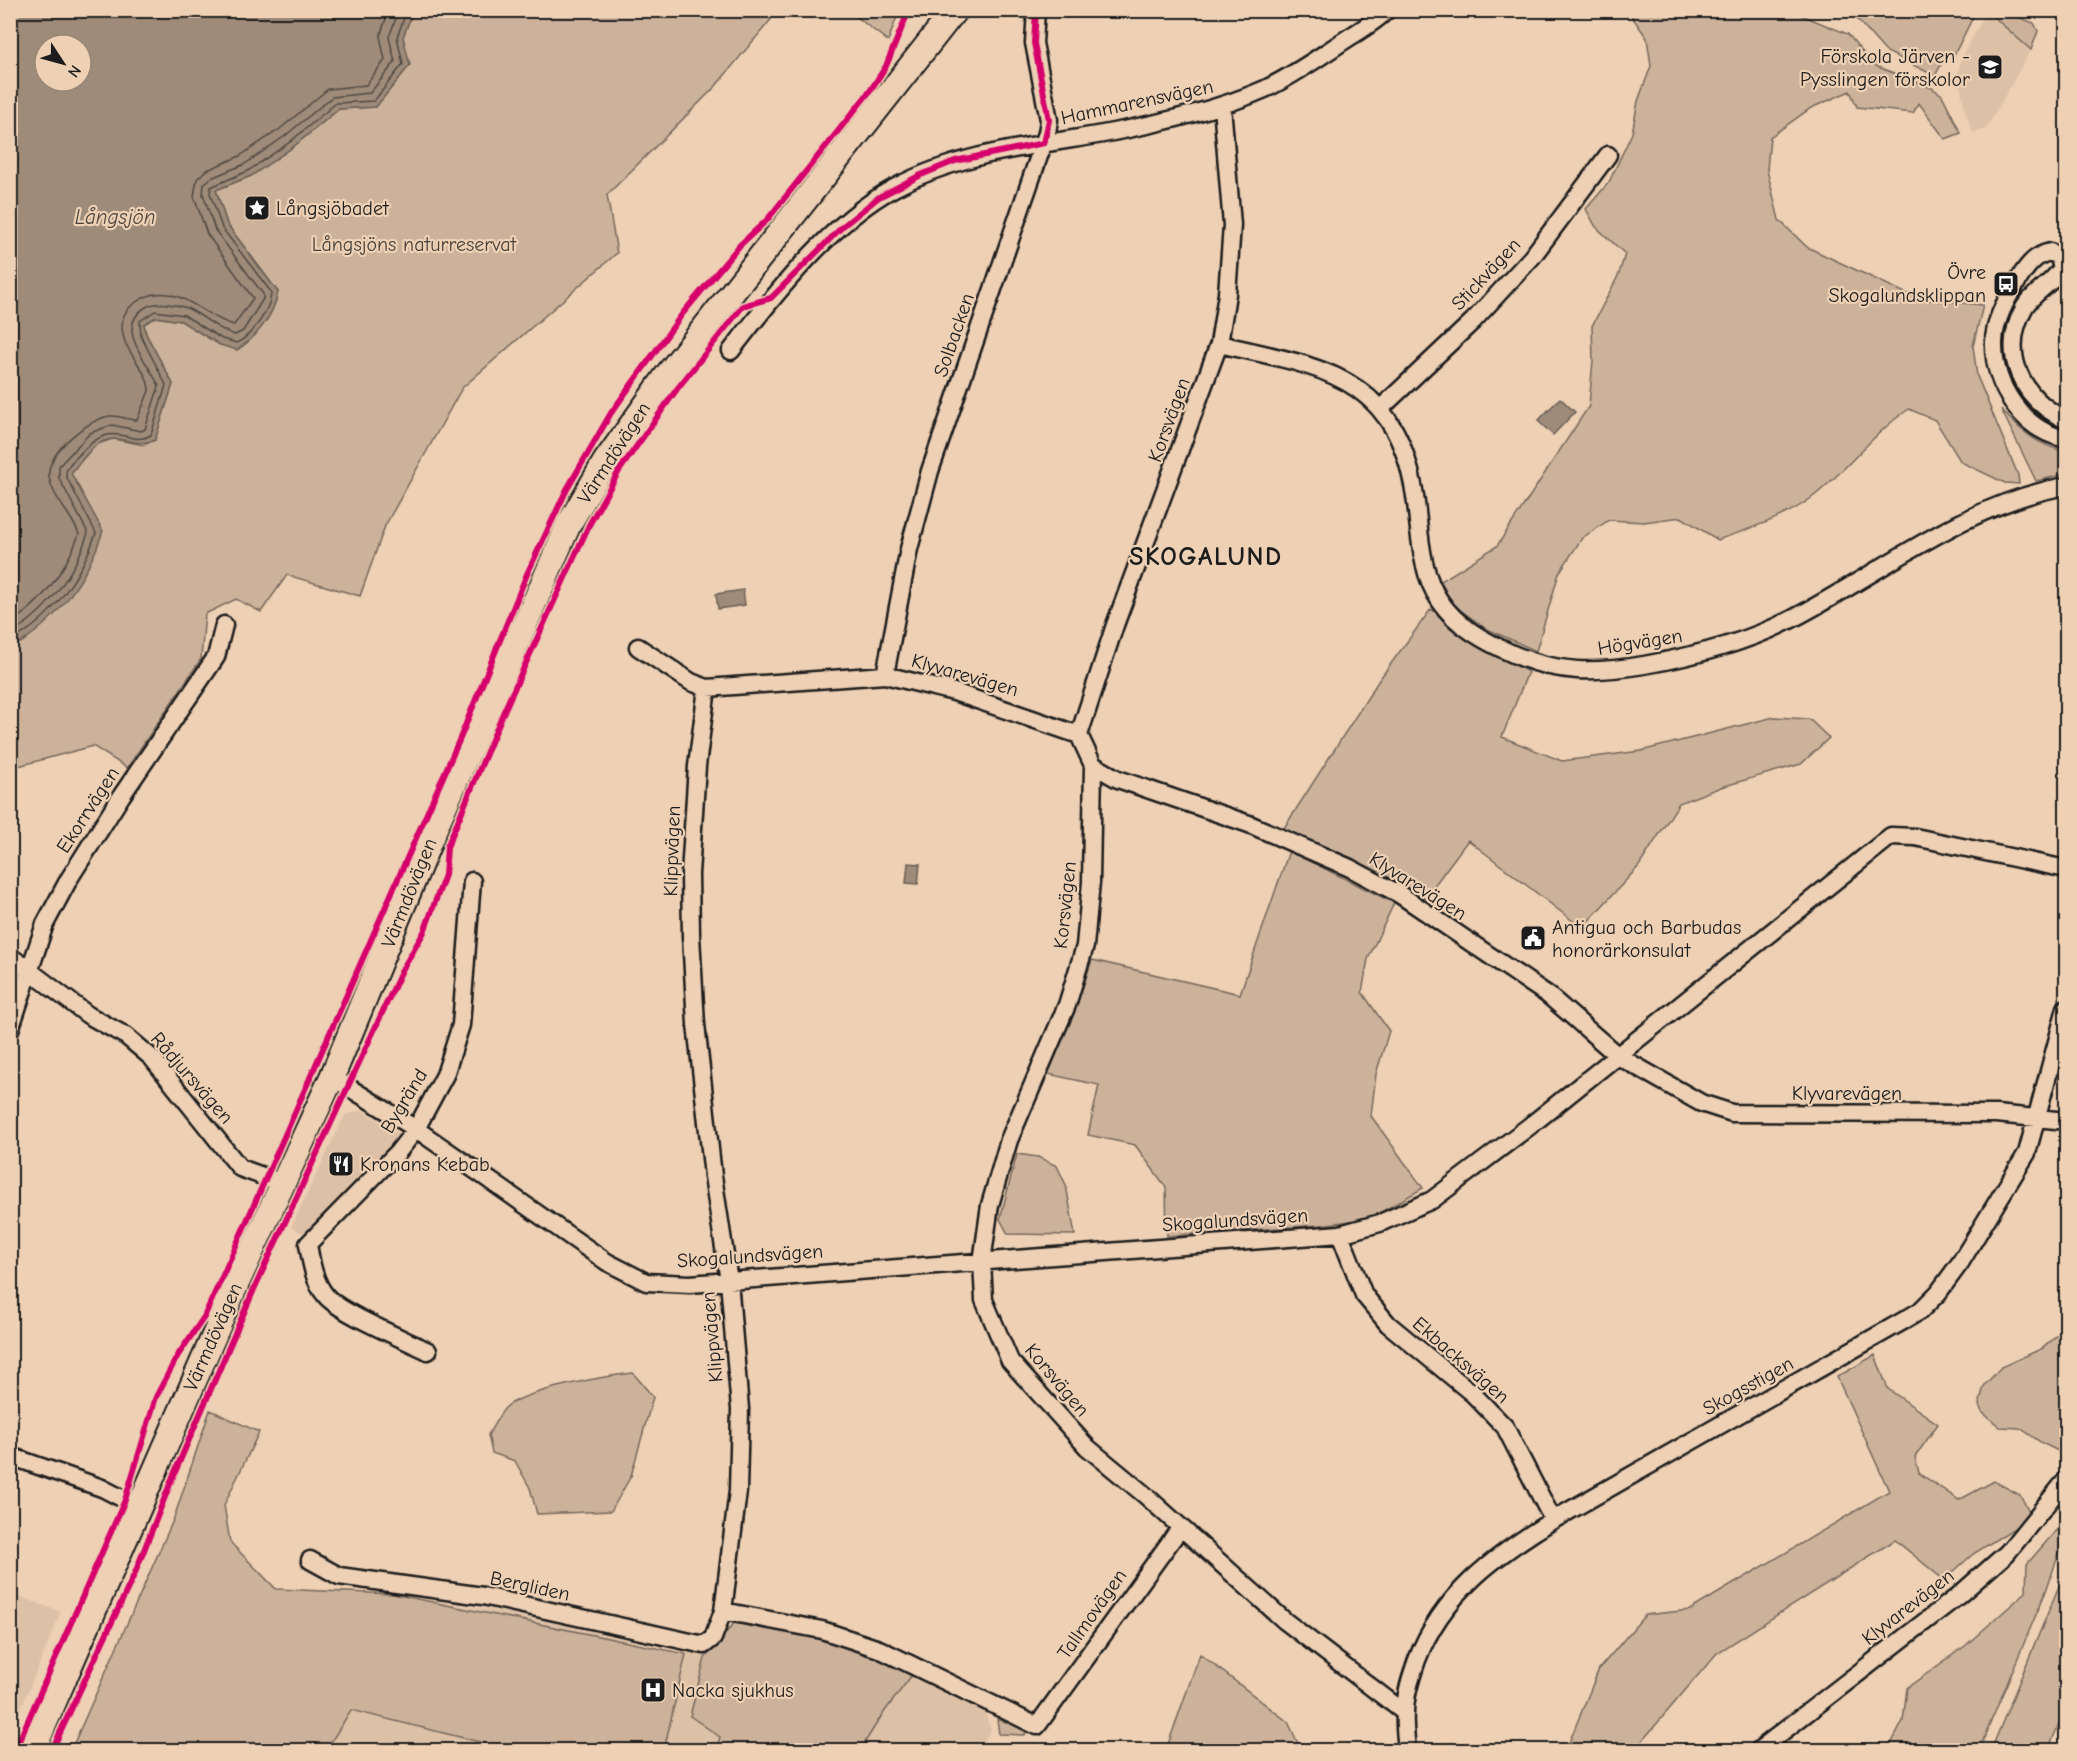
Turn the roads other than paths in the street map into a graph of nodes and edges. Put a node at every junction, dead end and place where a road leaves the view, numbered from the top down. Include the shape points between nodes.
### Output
1 (955, 10) edge
2 (1036, 10) edge
3 (1387, 10) edge
4 (1222, 106) junction
5 (1044, 143) junction
6 (1608, 155) dead end
7 (2063, 254) edge
8 (1219, 344) junction
9 (731, 351) dead end
10 (1381, 408) junction
11 (2067, 420) edge
12 (2067, 439) edge
13 (2067, 486) edge
14 (224, 625) dead end
15 (639, 648) dead end
16 (885, 675) junction
17 (707, 688) junction
18 (1079, 735) junction
19 (1094, 765) junction
20 (2067, 869) edge
21 (472, 881) dead end
22 (10, 956) edge
23 (29, 972) junction
24 (2067, 1008) edge
25 (10, 1030) edge
26 (1618, 1056) junction
27 (332, 1077) junction
28 (2037, 1116) junction
29 (2067, 1120) edge
30 (416, 1128) junction
31 (282, 1183) junction
32 (1340, 1234) junction
33 (982, 1262) junction
34 (729, 1281) junction
35 (428, 1351) dead end
36 (10, 1456) edge
37 (2067, 1480) edge
38 (139, 1507) junction
39 (1553, 1520) junction
40 (1181, 1527) junction
41 (310, 1560) dead end
42 (723, 1611) junction
43 (1404, 1713) junction
44 (33, 1750) edge
45 (1407, 1750) edge
46 (1759, 1750) edge

1 - 27 main road, Värmdövägen via 689,346 605,462 559,546 438,821
2 - 5 street, Solbacken via 1034,44 1048,120
3 - 4 street, Hammarensvägen via 1305,66
4 - 5 street, Hammarensvägen
4 - 8 street, Korsvägen via 1232,225
5 - 9 street, Hammarensvägen via 956,162 879,197 843,226 771,298
5 - 16 street, Solbacken via 930,471 909,549
6 - 10 street, Stickvägen via 1532,257 1473,321
7 - 11 street via 2060,271 2024,308 2013,345 2021,382 2029,394
7 - 12 street via 2046,252 2027,267 2003,307 1994,341 1998,373 2010,400 2037,426
8 - 10 street, Högvägen via 1311,365 1339,377
8 - 18 street, Korsvägen via 1115,625
10 - 13 street, Högvägen via 1397,431 1409,462 1424,554 1438,600 1447,612 1492,645 1533,663 1560,669 1600,672 1658,663 1734,644 1793,618 1961,521 2041,490
14 - 23 street, Ekorrvägen via 216,657 69,879 45,924
15 - 17 street
16 - 17 street, Klyvarevägen
16 - 18 street, Klyvarevägen via 954,692
17 - 34 street, Klippvägen via 690,874 691,936 698,1047
18 - 19 street
19 - 26 street, Klyvarevägen via 1118,779 1249,824 1399,894 1548,995
19 - 33 street, Korsvägen via 1091,882 1084,949 1067,1005 1009,1140 990,1205
20 - 26 street, Skogalundsvägen via 1915,837 1891,836
21 - 30 street, Bygränd via 461,1025 445,1075
22 - 23 street, Rådjursvägen
23 - 25 street, Ekorrvägen
23 - 31 street, Rådjursvägen via 88,1015 126,1036 152,1058 240,1168
24 - 28 street, Skogsstigen
26 - 28 street, Klyvarevägen via 1701,1103 1732,1113
26 - 32 street, Skogalundsvägen via 1432,1200 1380,1223
27 - 30 street, Skogalundsvägen
27 - 31 main road, Värmdövägen
28 - 29 street, Klyvarevägen
28 - 39 street, Skogsstigen via 2027,1153 2006,1191 1960,1263 1920,1311
30 - 34 street, Skogalundsvägen via 569,1237 646,1282
30 - 35 street, Bygränd via 398,1152 308,1244 317,1281 327,1297 341,1308
31 - 38 main road, Värmdövägen
32 - 33 street, Skogalundsvägen
32 - 39 street, Ekbacksvägen via 1364,1295 1388,1324 1473,1394 1505,1427
33 - 34 street, Skogalundsvägen
33 - 40 street, Korsvägen via 984,1300 1010,1361 1087,1447
34 - 42 street, Klippvägen via 740,1409 738,1491
36 - 38 street via 102,1488
37 - 46 street, Klyvarevägen via 2007,1553 1974,1582
38 - 44 main road, Värmdövägen
39 - 43 street, Skogsstigen via 1514,1544 1448,1603 1426,1636 1410,1679
40 - 42 street, Tallmovägen via 1037,1726 879,1650 822,1630
40 - 43 street, Korsvägen via 1285,1621
41 - 42 street, Bergliden via 339,1576 483,1596 704,1645 713,1638
43 - 45 street, Skogsstigen

